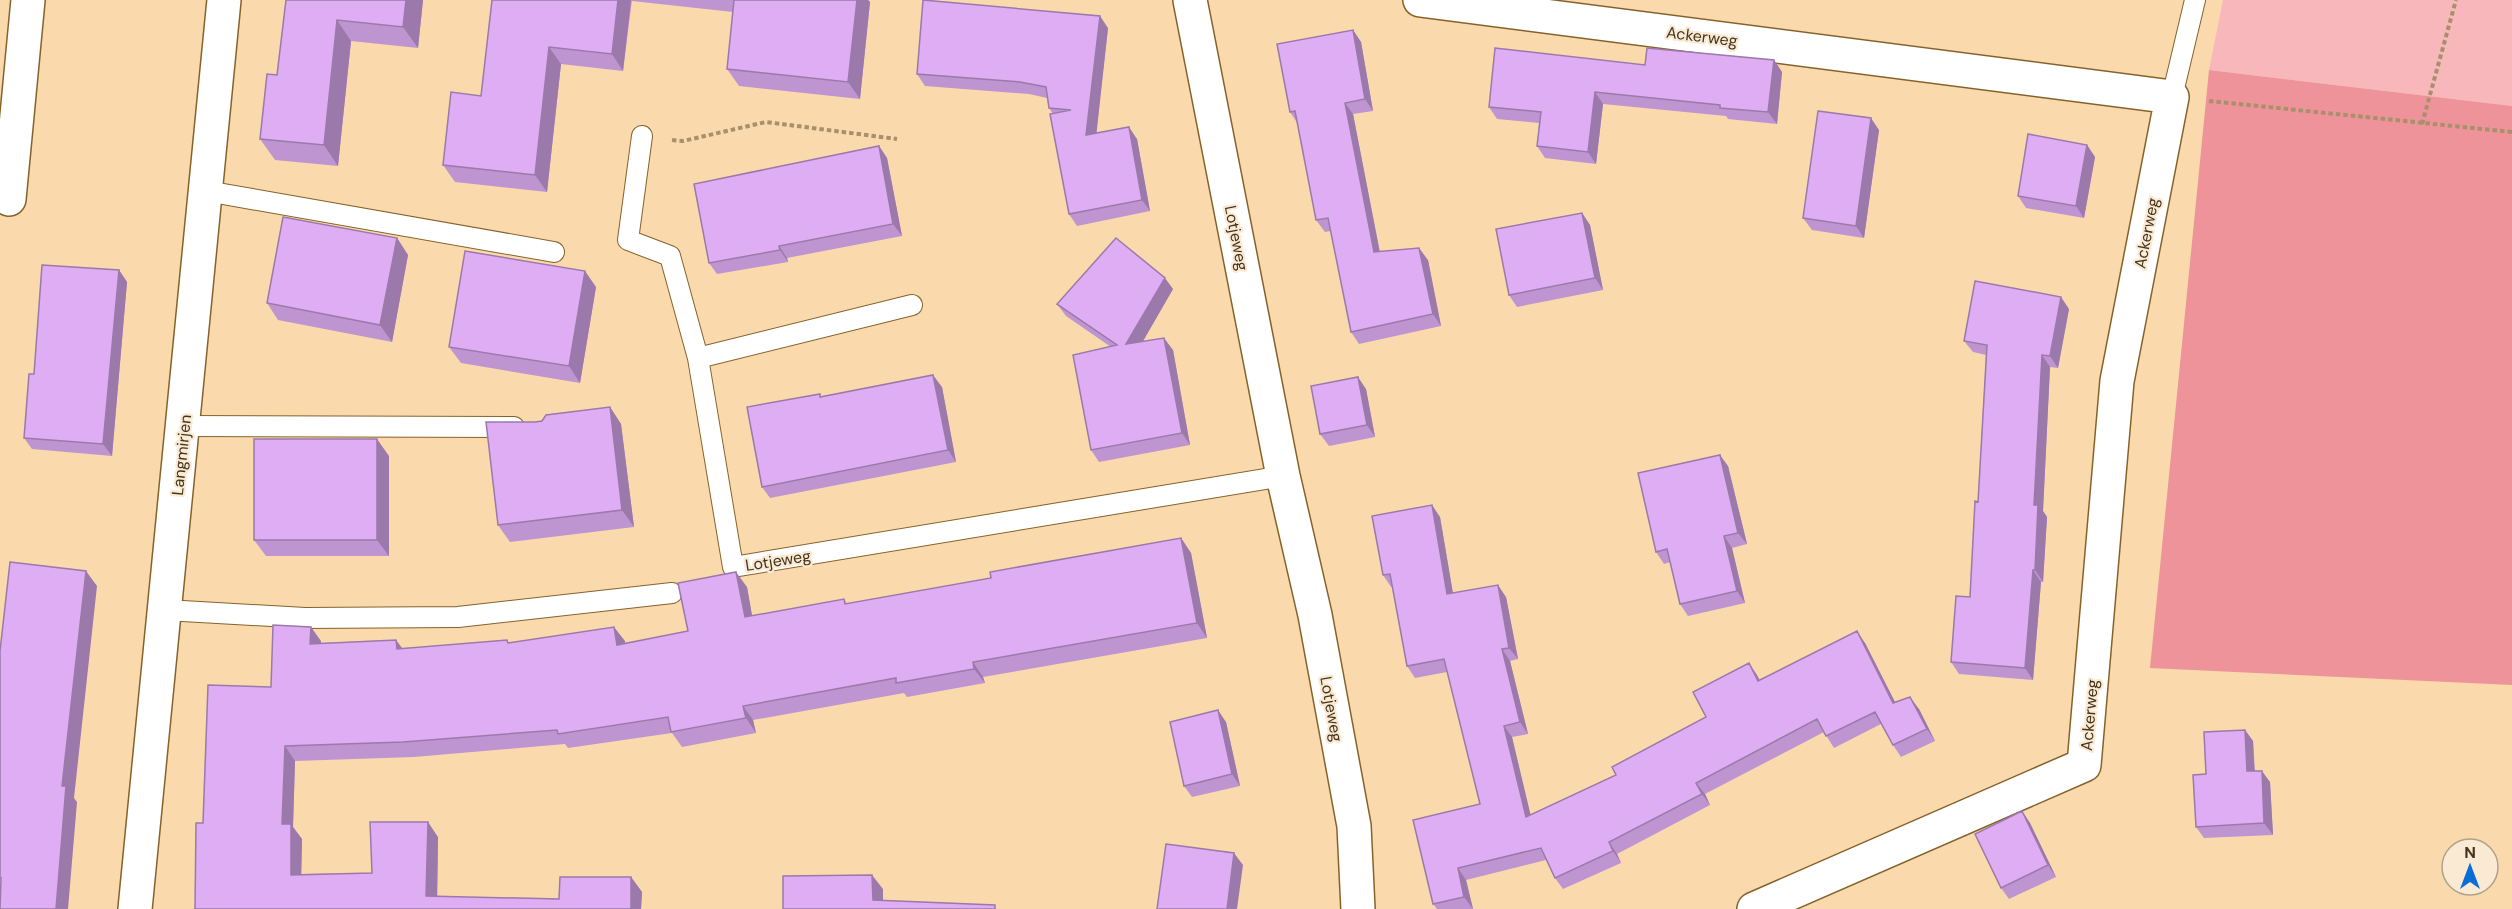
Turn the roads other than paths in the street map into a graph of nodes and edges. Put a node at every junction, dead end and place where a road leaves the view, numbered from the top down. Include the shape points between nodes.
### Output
1 (28, 0) edge
2 (224, 0) edge
3 (1190, 0) edge
4 (1420, 0) edge
5 (2195, 0) edge
6 (2172, 97) junction
7 (642, 136) road end
8 (206, 191) junction
9 (9, 199) dead end
10 (554, 252) dead end
11 (912, 305) dead end
12 (698, 358) junction
13 (184, 426) junction
14 (535, 427) edge
15 (1283, 476) junction
16 (672, 593) dead end
17 (165, 610) junction
18 (135, 909) edge
19 (1358, 909) edge
20 (1754, 909) edge

1 - 9 street
2 - 8 street, Langmirjen
3 - 15 street, Lotjeweg
4 - 6 street, Ackerweg
5 - 6 lane
6 - 20 street, Ackerweg via 2117,381 2084,765
7 - 12 lane, Lotjeweg via 628,240 670,256
8 - 10 lane
8 - 13 street, Langmirjen
11 - 12 lane
12 - 15 lane, Lotjeweg via 734,567
13 - 14 lane
13 - 17 street, Langmirjen
15 - 19 street, Lotjeweg via 1315,615 1354,826
16 - 17 lane via 458,617 305,618
17 - 18 street, Langmirjen

